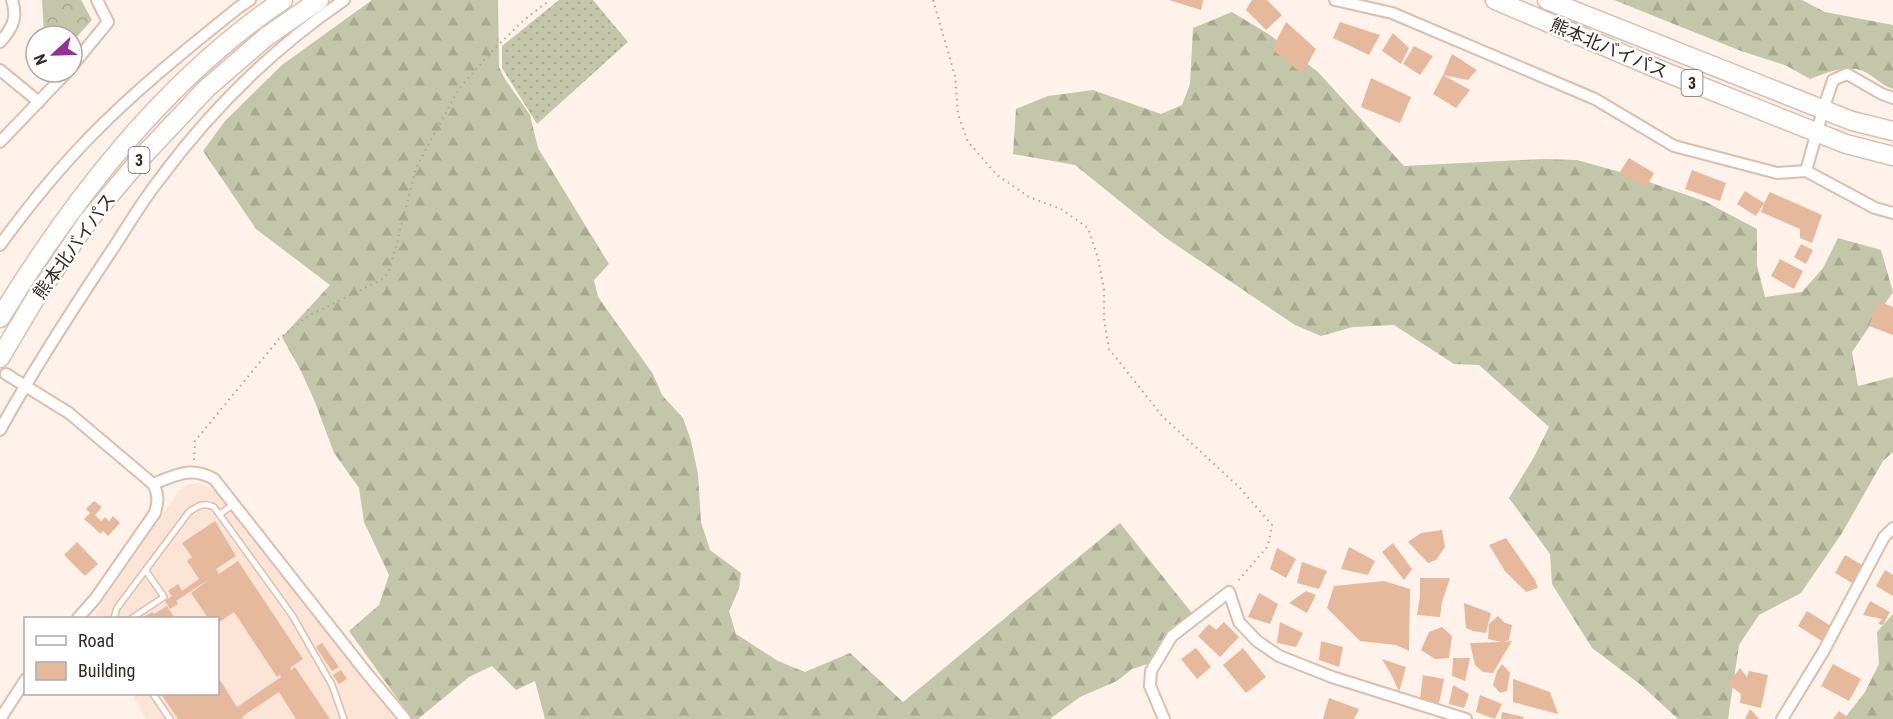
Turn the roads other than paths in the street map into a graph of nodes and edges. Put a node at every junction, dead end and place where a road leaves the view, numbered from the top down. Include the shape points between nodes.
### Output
1 (12, 0) edge
2 (97, 0) edge
3 (250, 0) edge
4 (284, 0) edge
5 (319, 0) edge
6 (344, 0) edge
7 (1335, 0) edge
8 (1495, 0) edge
9 (1547, 0) edge
10 (0, 42) edge
11 (84, 51) edge
12 (0, 70) edge
13 (56, 84) edge
14 (1893, 98) edge
15 (39, 102) junction
16 (1823, 110) junction
17 (1893, 131) edge
18 (1817, 132) junction
19 (0, 142) edge
20 (1893, 156) edge
21 (1806, 171) junction
22 (1893, 213) edge
23 (0, 245) edge
24 (0, 318) edge
25 (3, 366) edge
26 (25, 386) junction
27 (0, 430) edge
28 (153, 484) junction
29 (234, 504) junction
30 (220, 514) junction
31 (1893, 528) edge
32 (146, 571) junction
33 (79, 617) edge
34 (114, 617) edge
35 (134, 617) edge
36 (24, 682) edge
37 (24, 692) edge
38 (154, 695) edge
39 (9, 703) junction
40 (0, 718) edge
41 (170, 719) edge
42 (344, 719) edge
43 (405, 719) edge
44 (1164, 719) edge
45 (1466, 719) edge
46 (1782, 719) edge

1 - 10 street via 15,21
2 - 11 street via 108,22
3 - 23 street via 159,72 88,139 45,185
4 - 24 highway, 熊本北バイパス / 3 via 254,20 190,75 131,137 77,205
5 - 25 highway, 熊本北バイパス / 3 via 207,88 142,157 88,221 36,299
6 - 26 street via 276,51 220,105 158,180
7 - 21 street via 1392,13 1595,99 1674,146 1777,173
8 - 18 highway, 熊本北バイパス / 3
9 - 16 highway, 熊本北バイパス / 3
12 - 15 street
13 - 15 street
14 - 16 street via 1847,74 1833,80
15 - 19 street
16 - 17 highway, 熊本北バイパス / 3
16 - 18 street
18 - 20 highway, 熊本北バイパス / 3
18 - 21 street
21 - 22 street via 1875,208
25 - 26 street
26 - 27 street
26 - 28 street via 69,413
28 - 29 street via 195,472 214,479
28 - 33 street via 158,500 155,513
29 - 30 lane
29 - 43 street
30 - 32 lane via 208,504 189,512
30 - 42 lane via 309,643 332,685
31 - 46 street via 1884,537 1823,652
32 - 34 lane
32 - 35 lane via 164,597
36 - 39 street
37 - 39 lane
38 - 41 lane
39 - 40 street
44 - 45 street via 1150,686 1151,671 1172,636 1228,592 1239,622 1279,656

